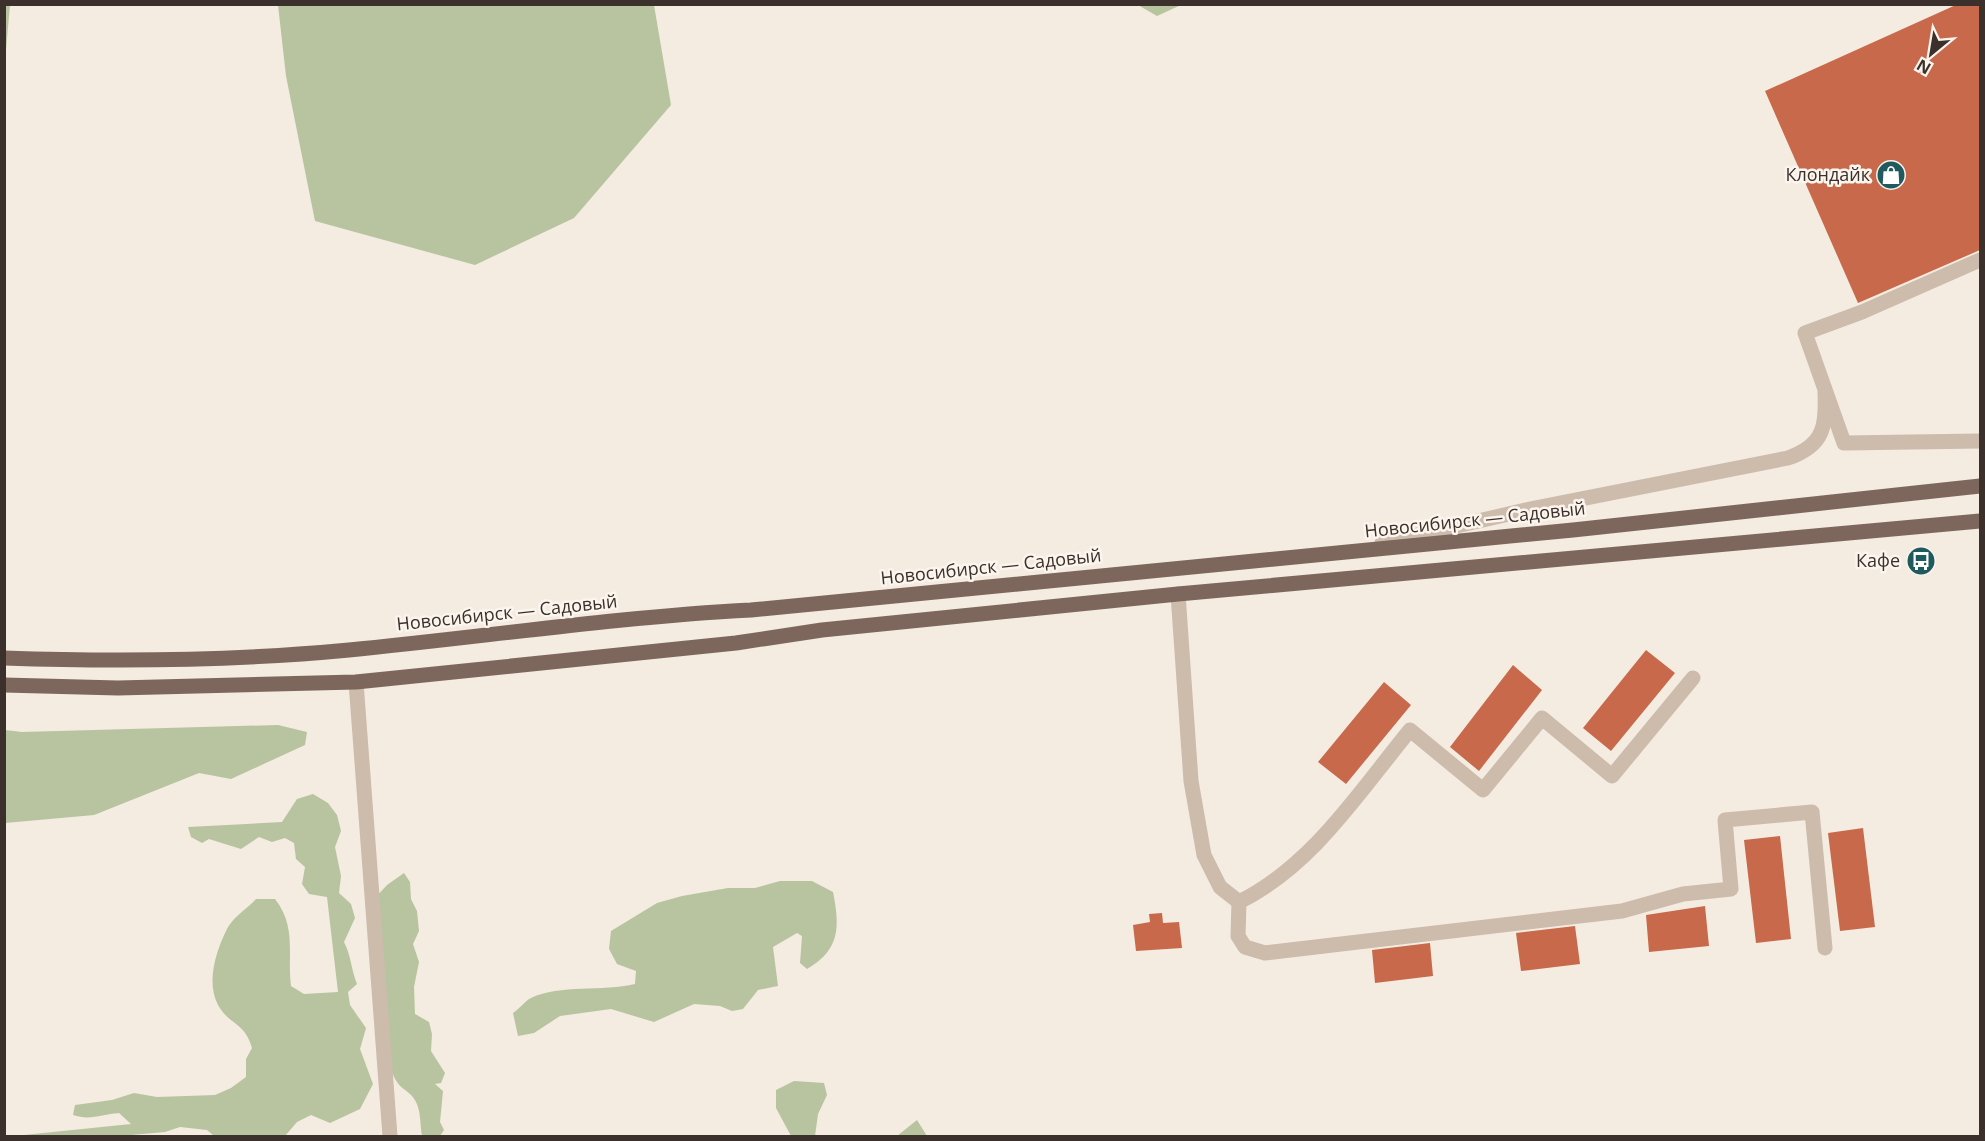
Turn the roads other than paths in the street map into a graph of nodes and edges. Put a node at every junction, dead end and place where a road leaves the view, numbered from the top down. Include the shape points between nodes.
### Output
1 (1980, 260) edge
2 (1825, 390) junction
3 (1980, 441) edge
4 (1980, 486) edge
5 (1980, 521) edge
6 (1347, 552) junction
7 (1178, 594) junction
8 (4, 658) edge
9 (1694, 678) dead end
10 (356, 682) junction
11 (4, 685) edge
12 (1239, 902) junction
13 (1825, 948) dead end
14 (390, 1137) edge

1 - 2 street via 1805,333
2 - 3 street via 1844,443
2 - 6 street via 1826,422 1818,440 1796,455
4 - 6 main road, Новосибирск — Садовый
5 - 7 main road
6 - 8 main road, Новосибирск — Садовый via 641,618 349,650 117,662
7 - 10 main road
7 - 12 street via 1191,781 1204,855 1220,887
9 - 12 street via 1612,776 1542,718 1483,790 1410,730 1305,857 1259,892
10 - 11 main road via 118,688
10 - 14 street
12 - 13 street via 1238,936 1245,947 1265,952 1622,911 1683,894 1731,889 1725,820 1812,812

